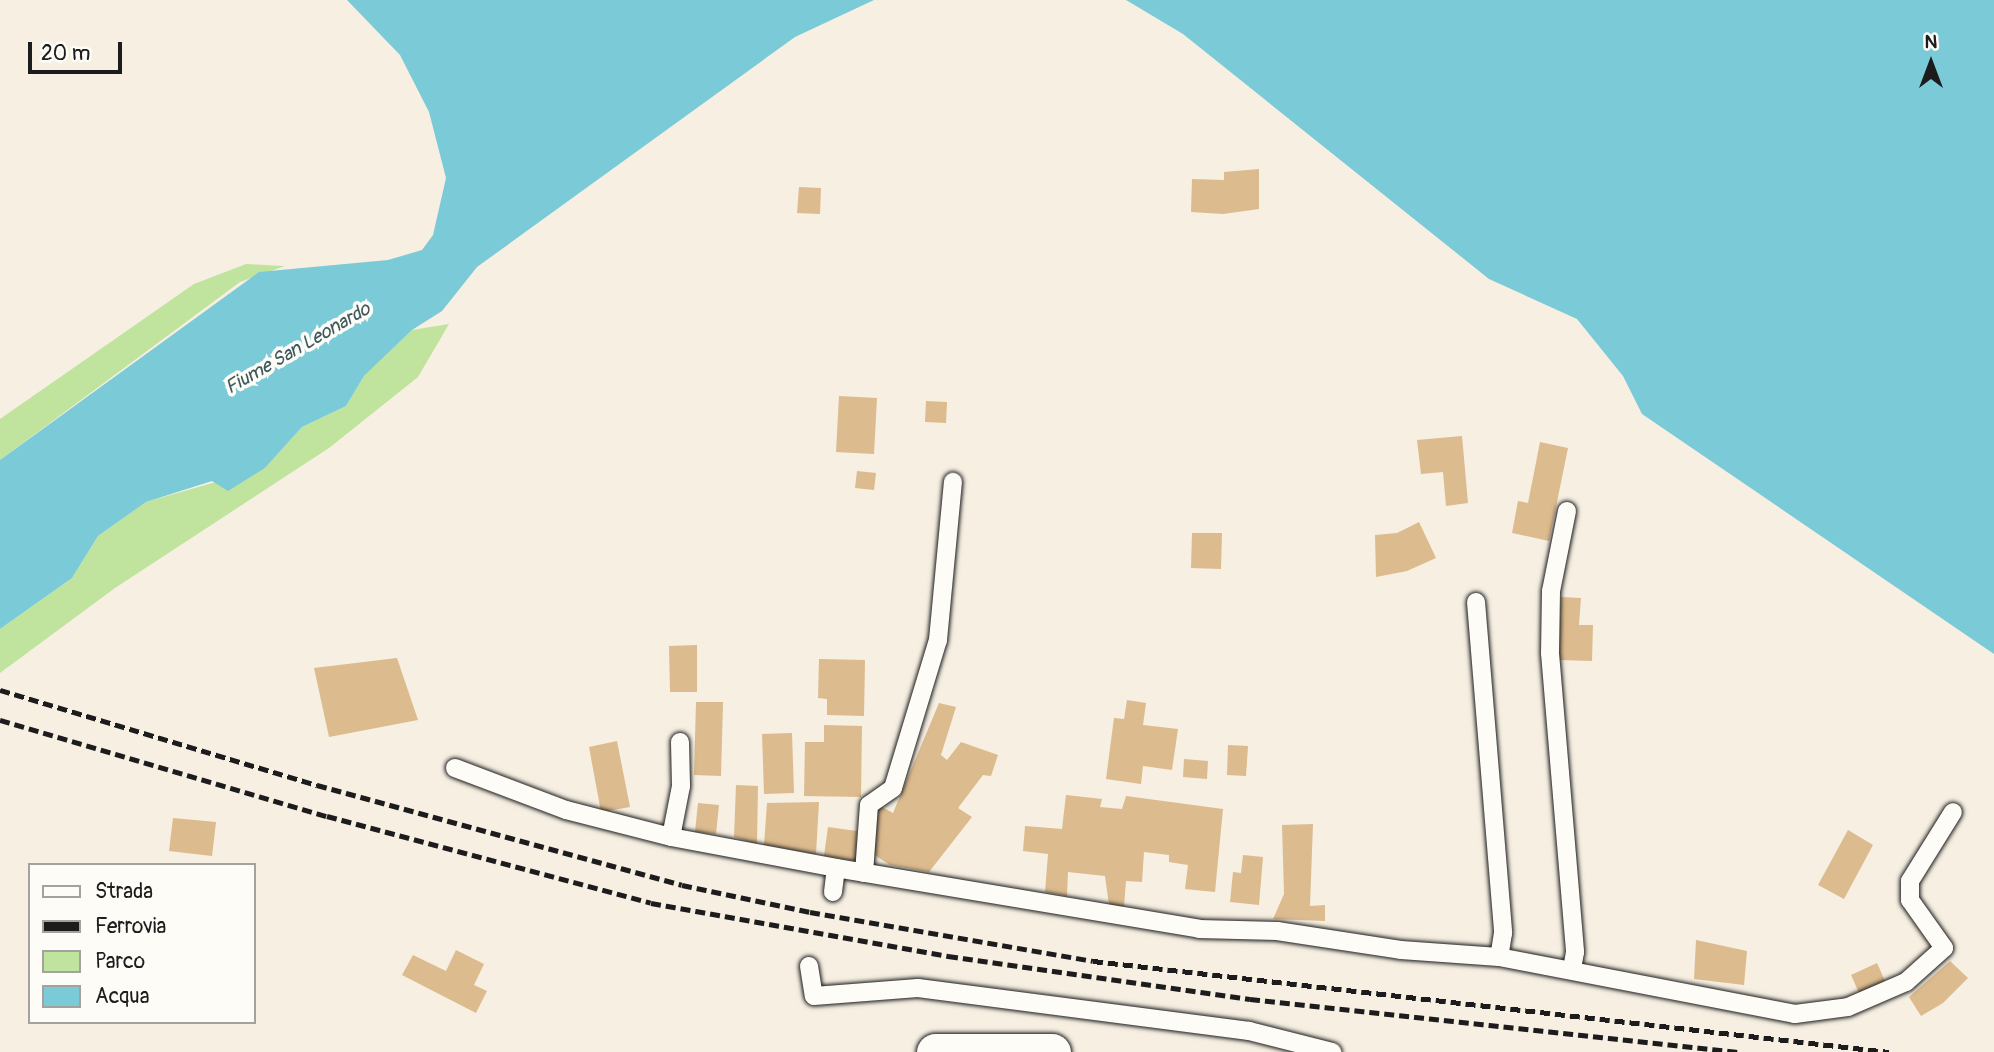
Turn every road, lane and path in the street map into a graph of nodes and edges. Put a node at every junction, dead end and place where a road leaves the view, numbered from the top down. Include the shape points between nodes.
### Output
1 (953, 482) dead end
2 (1567, 511) dead end
3 (1476, 602) dead end
4 (680, 743) dead end
5 (455, 768) dead end
6 (1952, 812) dead end
7 (671, 837) junction
8 (836, 868) junction
9 (864, 873) junction
10 (833, 892) dead end
11 (1499, 957) junction
12 (809, 966) dead end
13 (1572, 969) junction
14 (935, 1052) edge
15 (1052, 1052) edge
16 (1332, 1052) edge

1 - 9 lane via 938,640 893,788 869,805
2 - 13 lane via 1551,591 1550,653 1575,952
3 - 11 lane via 1503,933
4 - 7 lane via 681,786
5 - 7 lane via 566,810
6 - 13 lane via 1910,881 1910,900 1944,948 1906,982 1848,1007 1795,1014
7 - 8 lane
8 - 9 lane
8 - 10 lane
9 - 11 lane via 1199,929 1277,931 1401,950
11 - 13 lane
12 - 16 lane via 814,996 918,988 1249,1031
14 - 15 street

